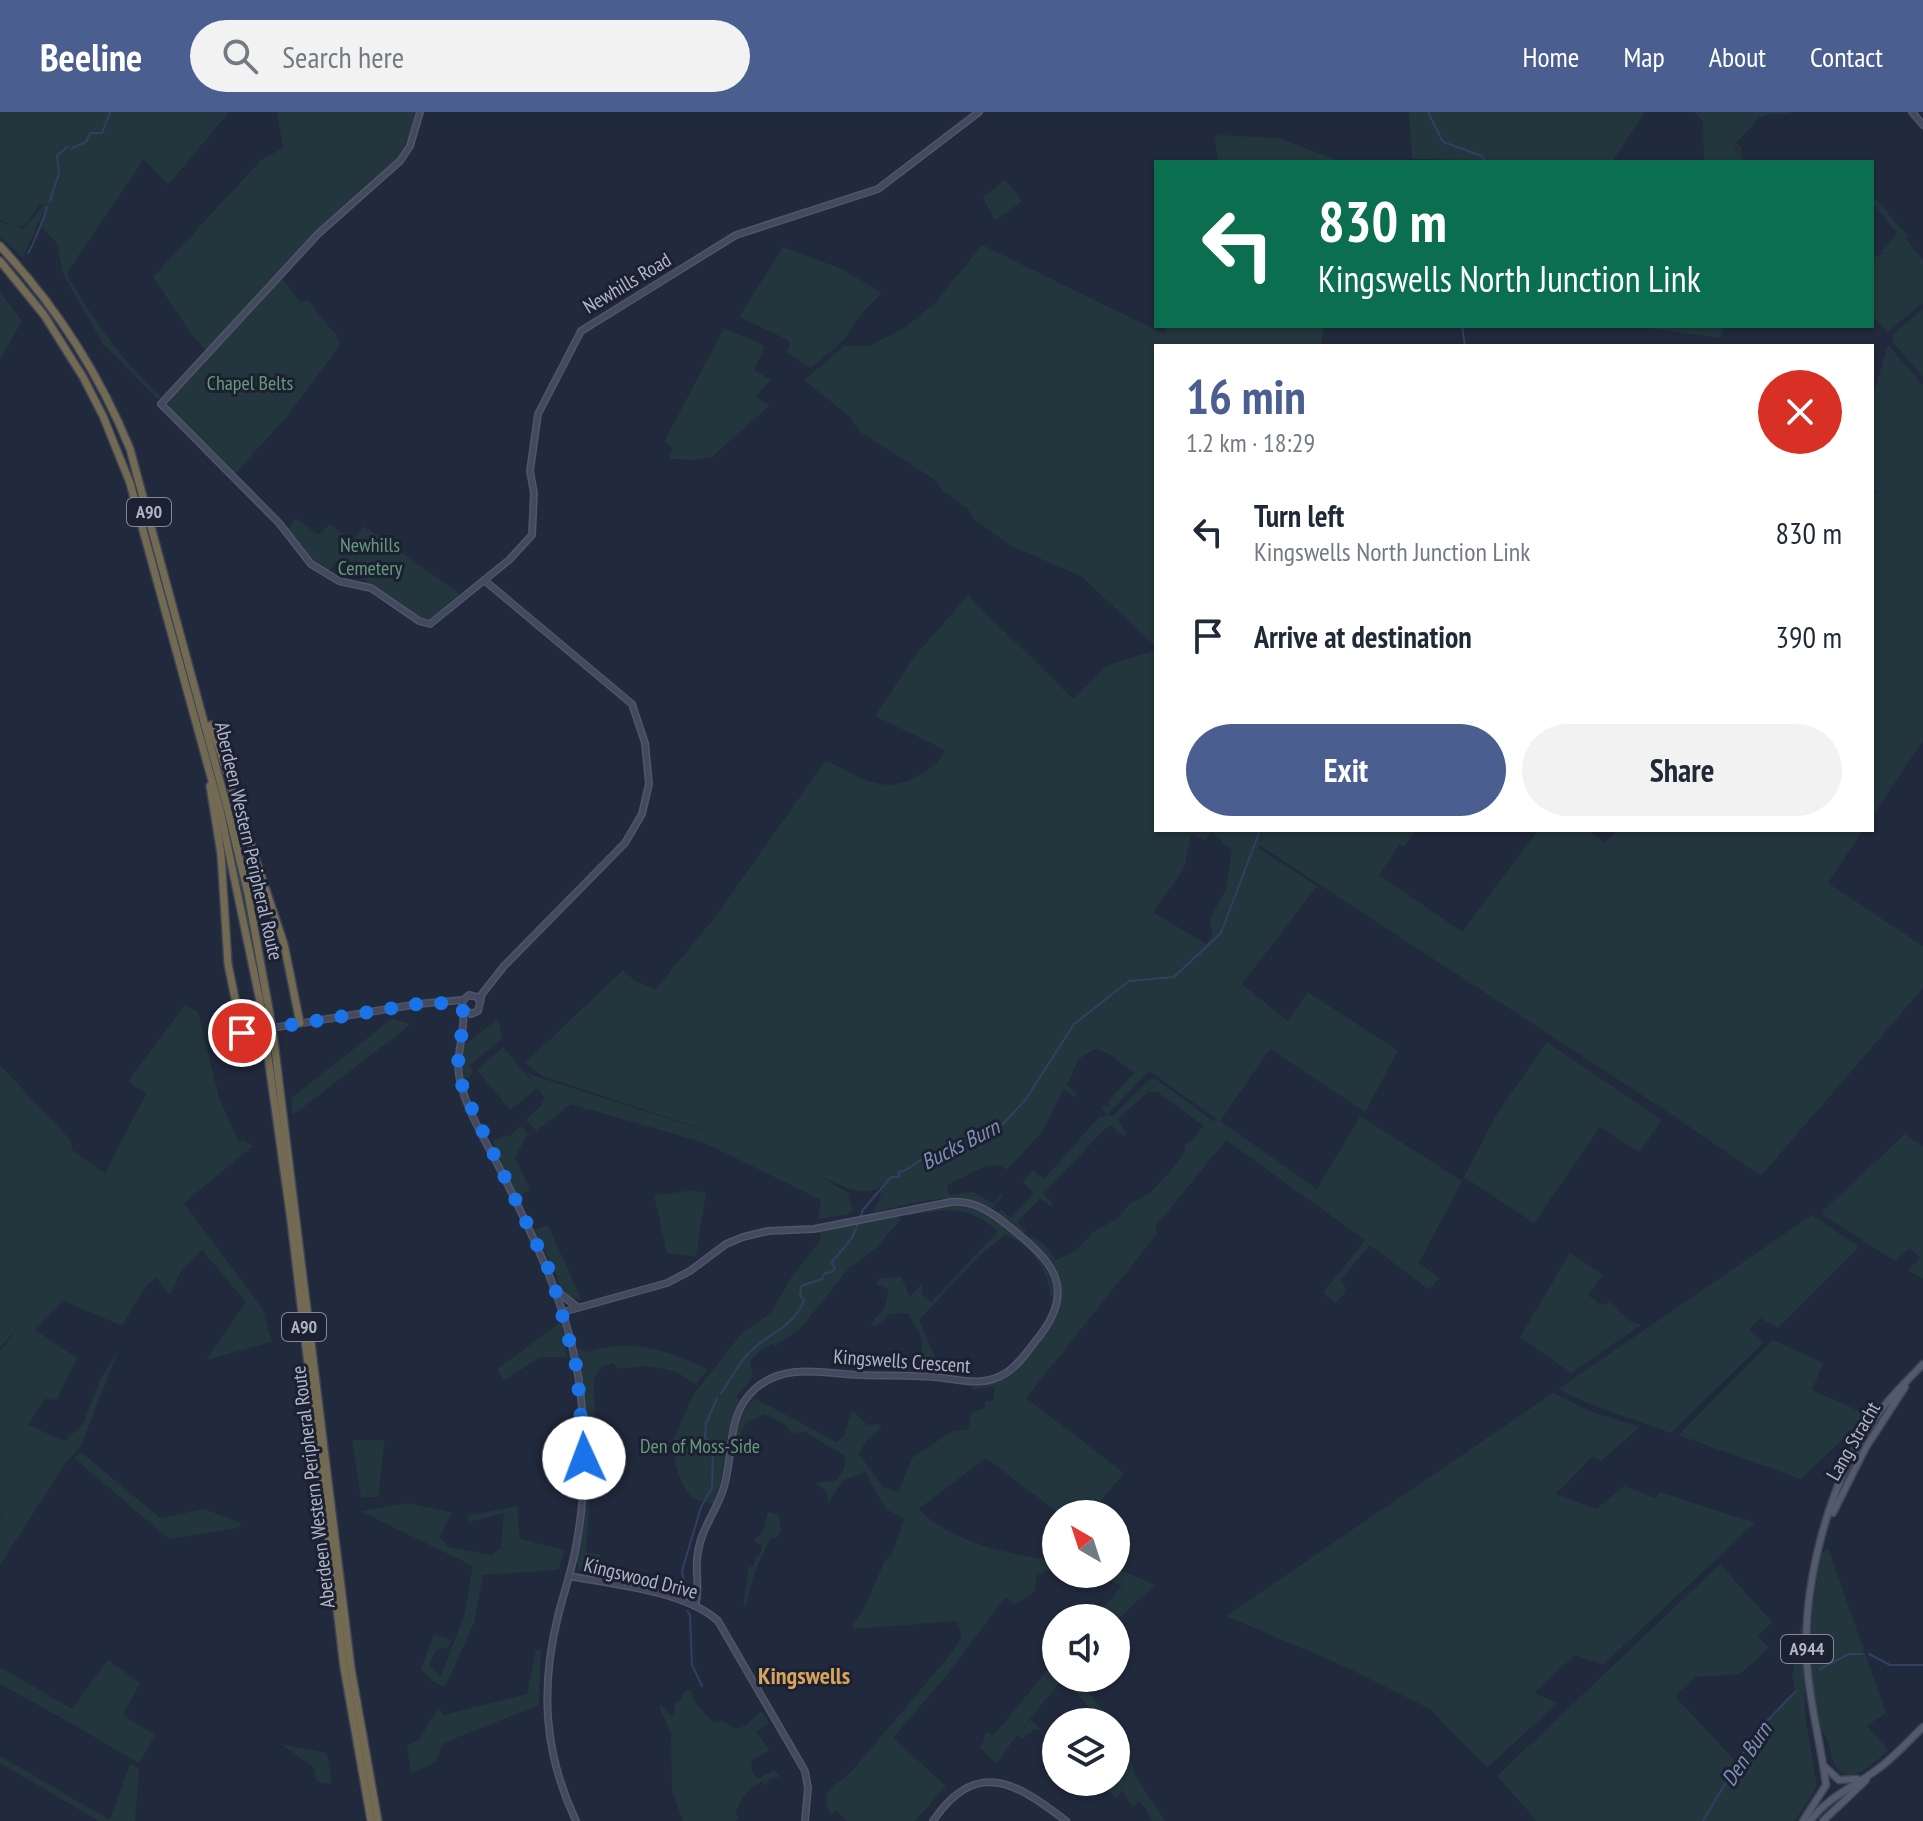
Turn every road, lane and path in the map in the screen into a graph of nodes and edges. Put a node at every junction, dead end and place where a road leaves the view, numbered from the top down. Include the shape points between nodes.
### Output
1 (420, 112) edge
2 (979, 112) edge
3 (1912, 112) edge
4 (1923, 125) edge
5 (0, 243) edge
6 (0, 264) edge
7 (484, 580) junction
8 (189, 676) junction
9 (485, 988) junction
10 (468, 996) junction
11 (480, 1002) junction
12 (448, 1003) junction
13 (463, 1008) junction
14 (473, 1014) junction
15 (300, 1023) junction
16 (463, 1025) junction
17 (242, 1033) joint
18 (270, 1042) junction
19 (555, 1288) junction
20 (577, 1307) junction
21 (563, 1312) junction
22 (1921, 1366) edge
23 (569, 1576) junction
24 (695, 1606) junction
25 (1923, 1727) edge
26 (1823, 1765) junction
27 (1877, 1770) junction
28 (1863, 1778) junction
29 (1837, 1780) junction
30 (1826, 1786) junction
31 (1840, 1792) junction
32 (371, 1821) edge
33 (378, 1821) edge
34 (576, 1821) edge
35 (805, 1821) edge
36 (933, 1821) edge
37 (1066, 1821) edge
38 (1803, 1821) edge
39 (1810, 1821) edge
40 (1823, 1821) edge

1 - 7 street, Newhills Road via 400,161 318,234 161,404 279,523 311,564 329,576 371,588 430,624
2 - 7 street, Newhills Road via 878,189 736,235 581,331 538,414 530,471 532,535
3 - 4 street
5 - 8 highway, Aberdeen Western Peripheral Route / A90 via 72,335 114,410 130,449
6 - 8 highway, Aberdeen Western Peripheral Route / A90 via 44,315 83,377 119,453
7 - 9 street via 628,700 645,743 649,784 642,814 625,843
8 - 15 highway, A90 via 284,944
8 - 17 highway, A90 via 221,854 227,949
8 - 18 highway, Aberdeen Western Peripheral Route / A90, bridge via 248,894
9 - 10 street
9 - 11 street
10 - 11 street
10 - 12 street
10 - 13 street
11 - 14 street
12 - 13 street
12 - 15 street
13 - 14 street
13 - 16 street
14 - 16 street
15 - 17 street
16 - 19 street via 458,1059 466,1100
18 - 32 highway, Aberdeen Western Peripheral Route / A90 via 344,1668
18 - 33 highway, Aberdeen Western Peripheral Route / A90 via 351,1668
19 - 20 street
19 - 21 street
20 - 21 street, Kingswells Crescent
20 - 24 street, Kingswells Crescent via 667,1283 743,1237 951,1202 985,1208 1040,1251 1051,1266 1058,1295 1052,1319 1016,1365 990,1380 807,1370 759,1386 734,1422 724,1485 698,1552
21 - 23 street via 580,1383 584,1436 581,1517
22 - 26 main road, Lang Stracht / A944 via 1866,1447 1823,1534 1807,1618 1811,1706
23 - 24 street, Kingswood Drive
23 - 34 street via 548,1663 546,1705 555,1769
24 - 35 street, Kingswood Drive via 727,1632 800,1762 808,1788
25 - 27 main road
26 - 29 main road
26 - 30 main road, Lang Stracht / A944
27 - 28 main road
27 - 40 main road
28 - 29 main road
28 - 31 main road
29 - 30 main road
29 - 31 main road
30 - 31 main road via 1829,1794
30 - 38 main road
31 - 39 main road
36 - 37 street via 961,1790 994,1781 1025,1790

